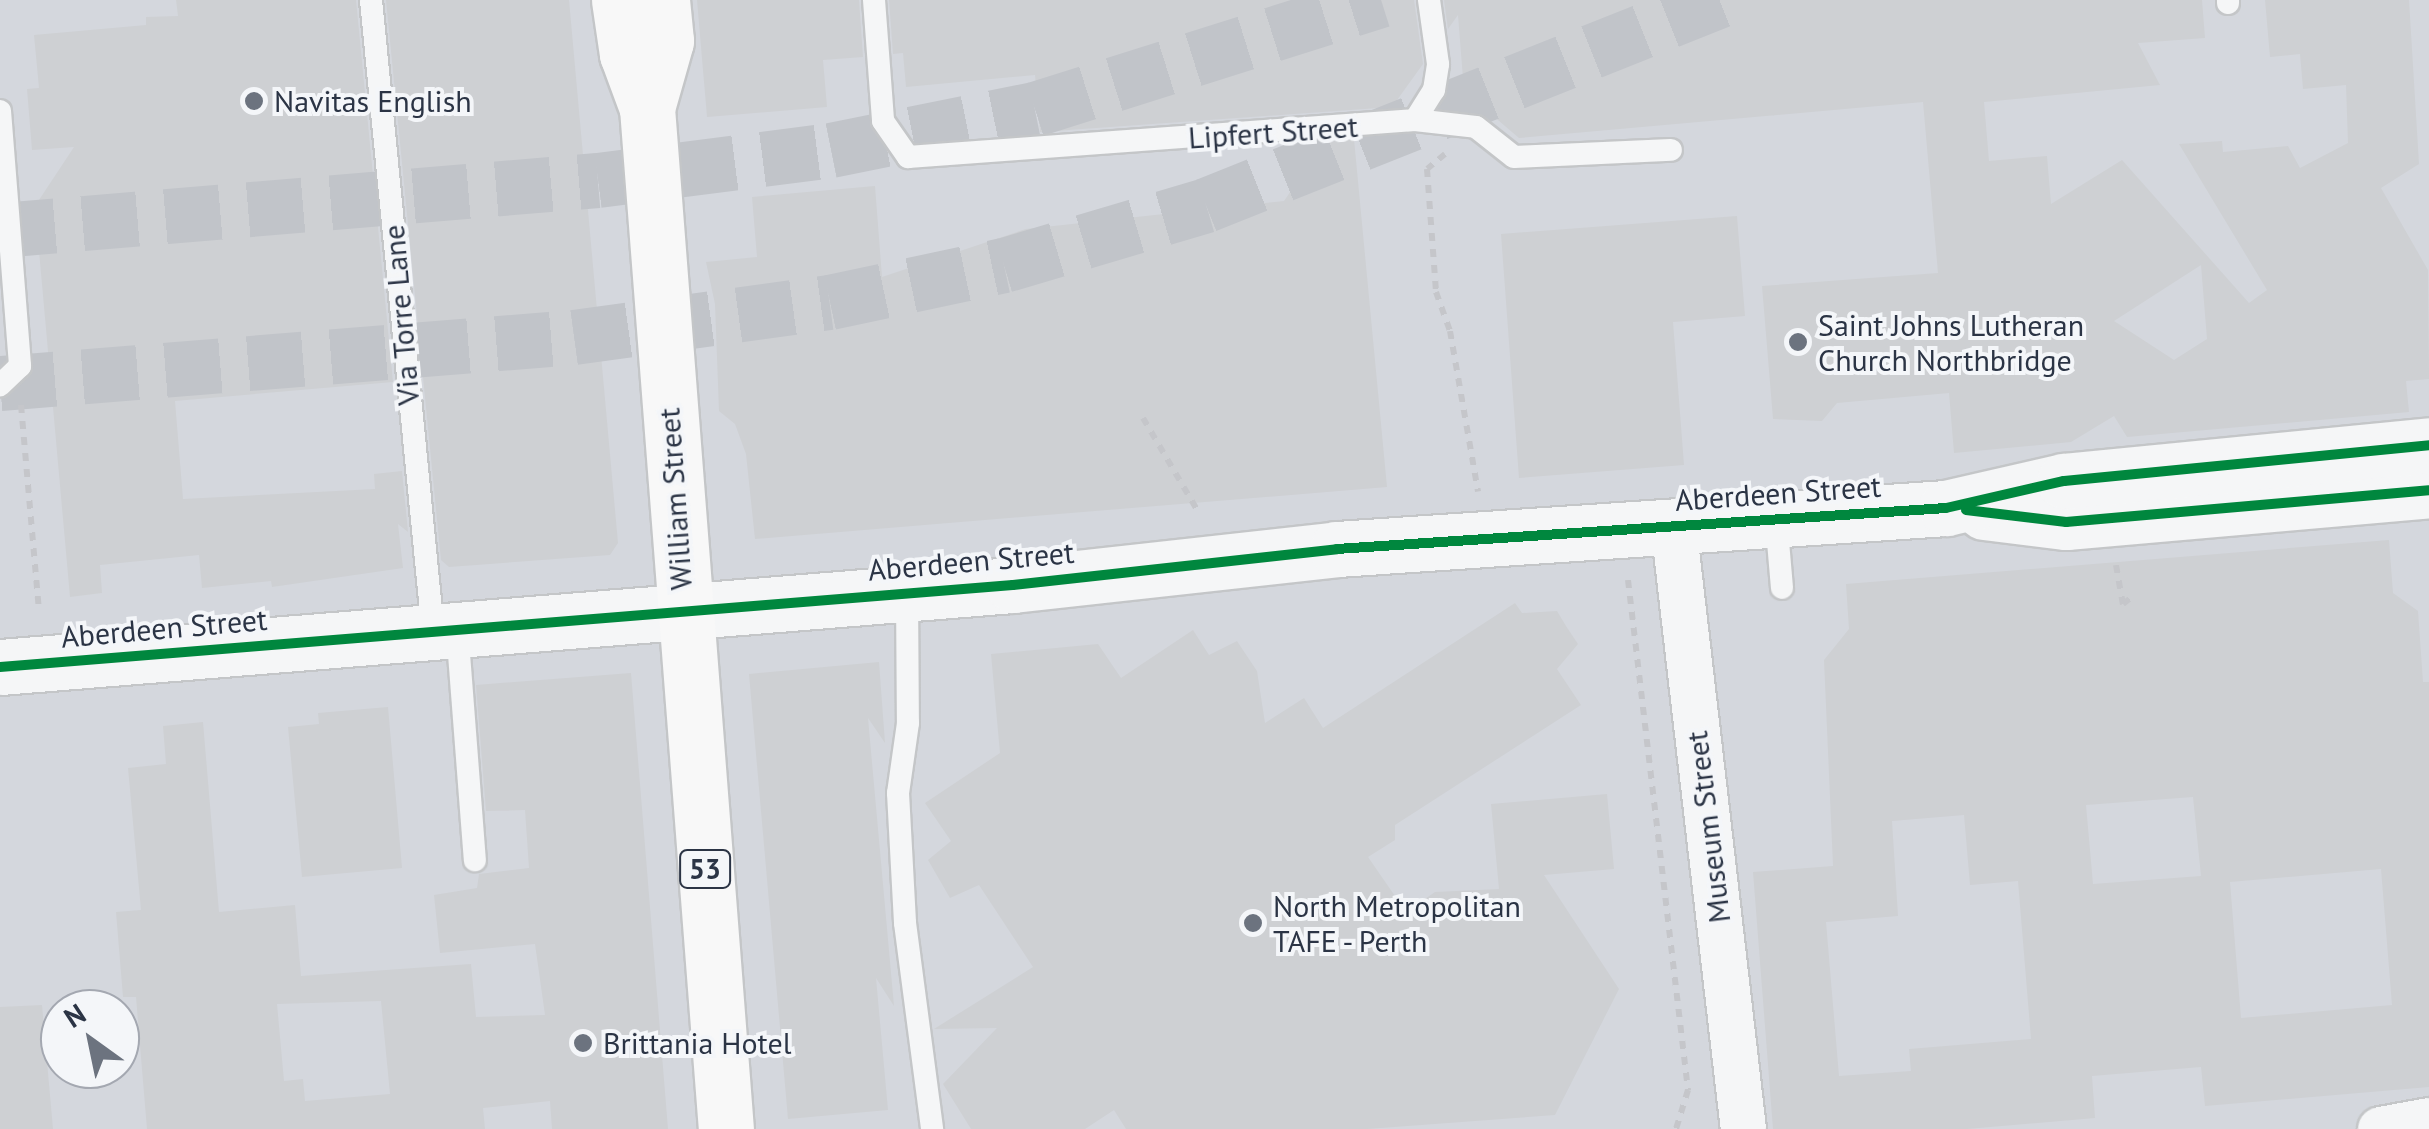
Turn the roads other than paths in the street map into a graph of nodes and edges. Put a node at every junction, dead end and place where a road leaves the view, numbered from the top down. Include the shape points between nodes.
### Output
1 (371, 0) edge
2 (620, 0) edge
3 (662, 0) edge
4 (874, 0) edge
5 (1429, 0) edge
6 (647, 108) junction
7 (0, 111) edge
8 (1415, 120) junction
9 (1671, 150) dead end
10 (6, 383) edge
11 (2429, 445) edge
12 (2429, 490) edge
13 (1946, 508) junction
14 (1776, 518) junction
15 (1673, 525) junction
16 (1782, 588) dead end
17 (907, 592) junction
18 (683, 610) junction
19 (445, 629) junction
20 (0, 667) edge
21 (474, 860) dead end
22 (2429, 1120) edge
23 (726, 1129) edge
24 (932, 1129) edge
25 (1742, 1129) edge
26 (2380, 1129) edge

1 - 19 lane, Via Torre Lane
2 - 6 main road, William Street / 53 via 627,54
3 - 6 main road, William Street / 53 via 666,41
4 - 8 lane, Lipfert Street via 883,121 908,157
5 - 8 lane via 1438,64 1434,90
6 - 18 main road, William Street / 53
7 - 10 lane via 20,366
8 - 9 lane, Lipfert Street via 1476,127 1514,157
11 - 13 street, Aberdeen Street via 2064,481
12 - 13 street, Aberdeen Street via 2066,522
13 - 14 street, Aberdeen Street
14 - 15 street, Aberdeen Street
14 - 16 lane
15 - 17 street, Aberdeen Street via 1337,549
15 - 25 street, Museum Street
17 - 18 street, Aberdeen Street
17 - 24 lane via 908,723 898,793 905,924
18 - 19 street, Aberdeen Street
18 - 23 main road, William Street / 53
19 - 20 street, Aberdeen Street
19 - 21 lane, Via Torre Lane
22 - 26 street

